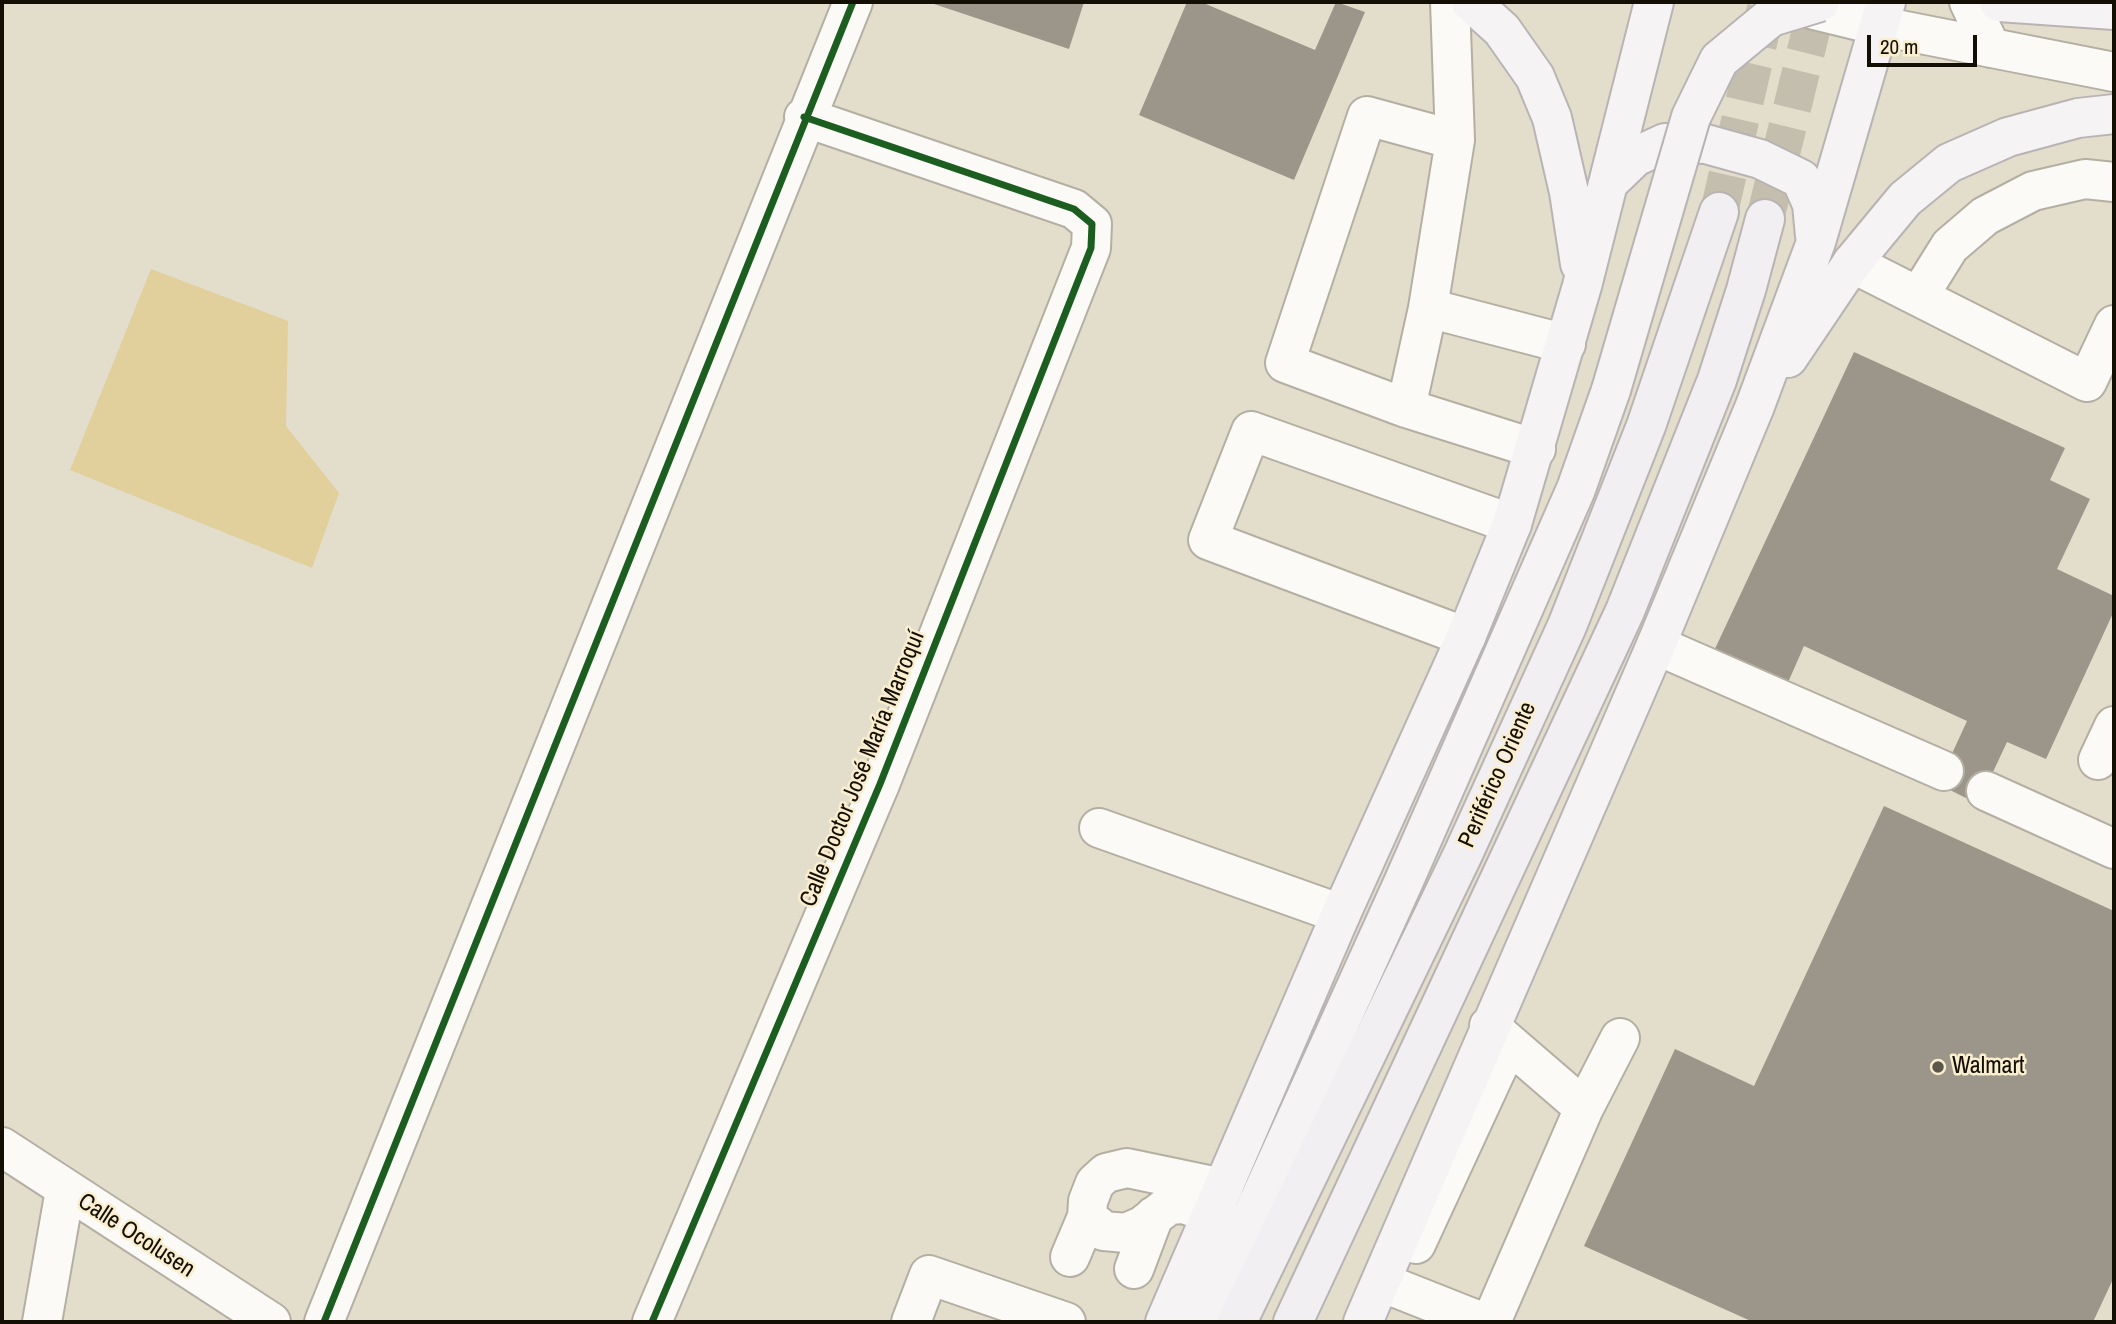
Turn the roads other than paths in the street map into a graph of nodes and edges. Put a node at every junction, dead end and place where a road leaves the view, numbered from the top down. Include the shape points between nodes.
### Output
1 (853, 2) edge
2 (1450, 2) edge
3 (1471, 2) edge
4 (1654, 2) edge
5 (1780, 2) edge
6 (1820, 2) edge
7 (1969, 2) edge
8 (1999, 2) edge
9 (2088, 2) edge
10 (2114, 9) edge
11 (1883, 14) edge
12 (1991, 48) junction
13 (2114, 72) edge
14 (2114, 114) edge
15 (804, 117) junction
16 (1455, 140) junction
17 (2099, 180) edge
18 (1608, 183) junction
19 (1719, 212) tunnel mouth
20 (1765, 219) tunnel mouth
21 (1815, 242) junction
22 (1852, 262) junction
23 (1581, 286) junction
24 (1920, 295) junction
25 (1428, 308) junction
26 (2114, 325) edge
27 (1566, 344) junction
28 (1755, 406) junction
29 (1406, 408) junction
30 (1536, 449) junction
31 (1512, 524) junction
32 (1466, 637) junction
33 (1656, 645) junction
34 (2114, 726) edge
35 (2098, 760) dead end
36 (1944, 771) dead end
37 (1986, 791) dead end
38 (1099, 828) dead end
39 (2114, 849) edge
40 (1341, 914) junction
41 (1498, 1036) junction
42 (1620, 1038) dead end
43 (1584, 1108) junction
44 (2, 1147) edge
45 (65, 1190) junction
46 (1219, 1201) junction
47 (1154, 1216) junction
48 (1087, 1217) junction
49 (1070, 1257) dead end
50 (1134, 1269) dead end
51 (1388, 1285) junction
52 (42, 1322) edge
53 (271, 1322) edge
54 (324, 1322) edge
55 (652, 1322) edge
56 (911, 1322) edge
57 (1066, 1322) edge
58 (1165, 1322) edge
59 (1203, 1322) edge
60 (1237, 1322) edge
61 (1293, 1322) edge
62 (1363, 1322) edge
63 (1482, 1322) edge
64 (1491, 1322) edge

1 - 15 street
2 - 16 street
3 - 23 main road via 1502,30 1535,77 1552,118 1571,203
4 - 18 main road
5 - 11 street
6 - 59 main road, bridge via 1771,18 1719,60 1691,117 1611,390 1576,489
7 - 12 street
8 - 10 main road
9 - 10 main road
11 - 12 street
11 - 21 main road
12 - 13 street
14 - 22 main road via 2078,118 2008,137 1949,163 1905,199
15 - 54 street
15 - 55 street, Calle Doctor José María Marroquí via 1074,209 1093,225 1091,248 880,784
16 - 25 street
16 - 29 street via 1367,116 1285,363
17 - 24 street via 2034,191 1985,216 1950,246
18 - 21 main road via 1635,157 1665,142 1706,144 1760,159 1801,179 1812,204
18 - 23 main road
19 - 60 highway, Periférico Oriente via 1646,426 1567,626 1463,854
20 - 61 highway, Periférico Oriente via 1717,380 1625,611
21 - 28 main road
22 - 24 street
22 - 28 main road
23 - 27 main road
24 - 26 street via 2087,382
25 - 27 street
25 - 29 street
27 - 30 main road
28 - 33 main road
29 - 30 street
30 - 31 main road
31 - 32 main road
31 - 32 street via 1251,431 1208,540
32 - 40 main road
33 - 36 street
33 - 41 main road
34 - 35 street
37 - 39 street
38 - 40 street
40 - 46 main road
41 - 43 street
41 - 51 main road
42 - 43 street
43 - 64 street
44 - 45 street, Calle Ocolusen
45 - 52 street
45 - 53 street, Calle Ocolusen
46 - 47 street via 1169,1205
46 - 48 street via 1127,1168 1106,1172 1095,1183
46 - 58 main road
47 - 48 street via 1126,1233 1104,1231
47 - 50 street
48 - 49 street
51 - 62 main road
51 - 63 street
56 - 57 street via 929,1275

